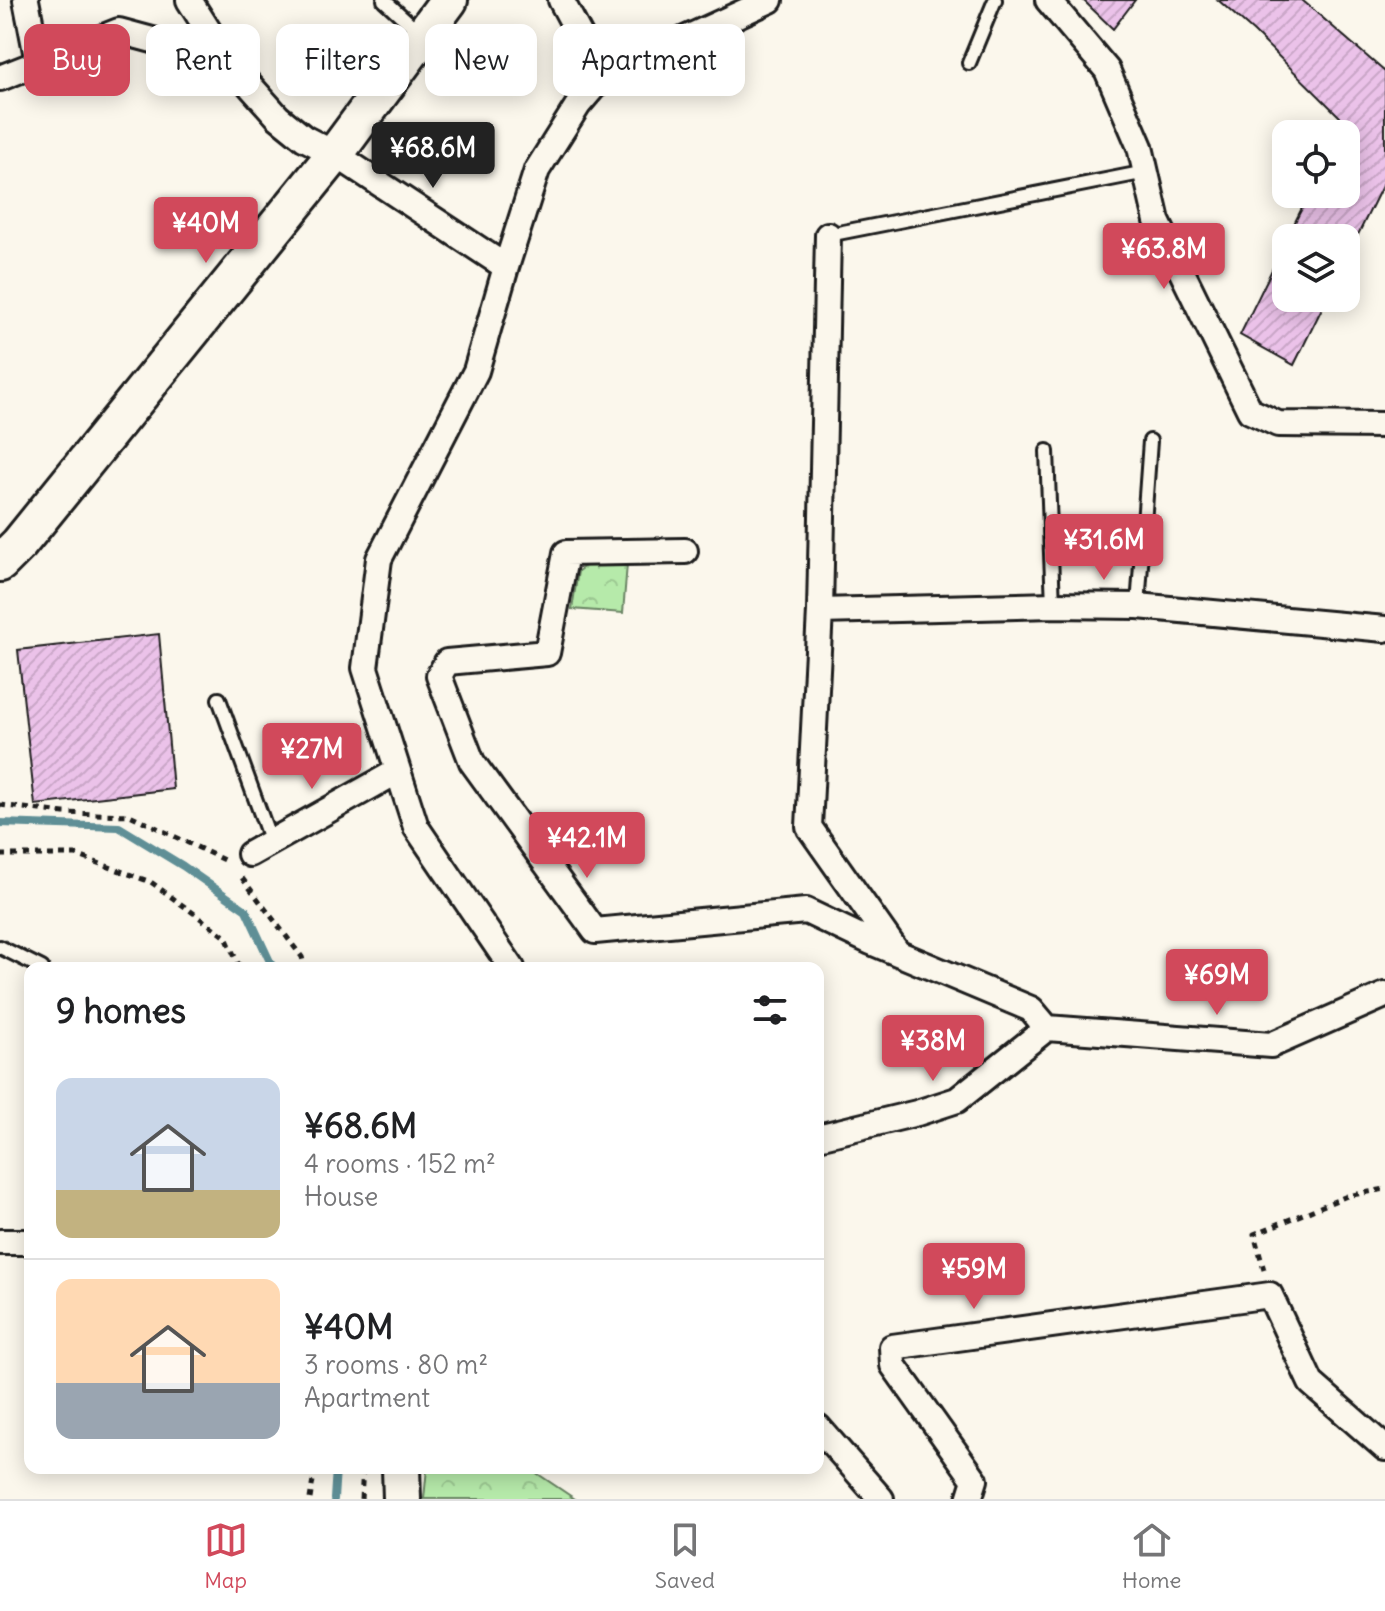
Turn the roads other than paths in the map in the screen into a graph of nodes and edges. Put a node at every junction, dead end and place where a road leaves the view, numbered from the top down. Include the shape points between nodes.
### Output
1 (26, 0) edge
2 (189, 0) edge
3 (384, 0) edge
4 (449, 0) edge
5 (561, 0) edge
6 (770, 0) edge
7 (995, 0) edge
8 (1048, 0) edge
9 (31, 24) edge
10 (204, 24) edge
11 (574, 24) edge
12 (718, 24) edge
13 (423, 36) junction
14 (969, 63) dead end
15 (24, 68) edge
16 (0, 78) edge
17 (259, 96) edge
18 (586, 96) edge
19 (335, 154) junction
20 (1146, 172) junction
21 (828, 235) joint
22 (506, 267) junction
23 (1385, 425) edge
24 (1150, 441) dead end
25 (1047, 451) dead end
26 (685, 551) dead end
27 (0, 563) edge
28 (1053, 605) junction
29 (1138, 606) junction
30 (820, 611) junction
31 (1385, 629) edge
32 (219, 699) dead end
33 (398, 771) junction
34 (248, 859) joint
35 (0, 947) edge
36 (897, 952) junction
37 (30, 962) edge
38 (508, 962) edge
39 (1385, 995) edge
40 (1047, 1028) junction
41 (824, 1136) edge
42 (0, 1242) edge
43 (24, 1242) edge
44 (824, 1434) edge
45 (1385, 1448) edge
46 (401, 1474) edge
47 (402, 1499) edge
48 (881, 1499) edge
49 (969, 1499) edge

1 - 9 street
2 - 10 street
3 - 13 lane
4 - 13 street
5 - 11 street
6 - 12 street
7 - 14 lane
8 - 20 street via 1107,70
13 - 19 street
15 - 16 street
17 - 19 street via 304,138
18 - 22 street via 537,170
19 - 22 street
19 - 27 street
20 - 21 lane
20 - 23 street via 1157,221 1250,411 1278,424
21 - 30 street
22 - 33 street via 476,371 379,559 365,668
24 - 29 lane
25 - 28 lane
26 - 36 street via 566,553 547,653 447,662 439,676 472,762 595,931 806,911
28 - 29 street
28 - 30 street
29 - 31 street
30 - 36 street via 809,827
32 - 34 lane
33 - 34 street
33 - 38 street via 416,827
35 - 37 lane
36 - 40 street via 1031,1009
39 - 40 street via 1271,1045
40 - 41 street via 957,1100
42 - 43 street
44 - 48 street
45 - 49 street via 1311,1383 1270,1295 892,1347 893,1365 975,1480
46 - 47 street

